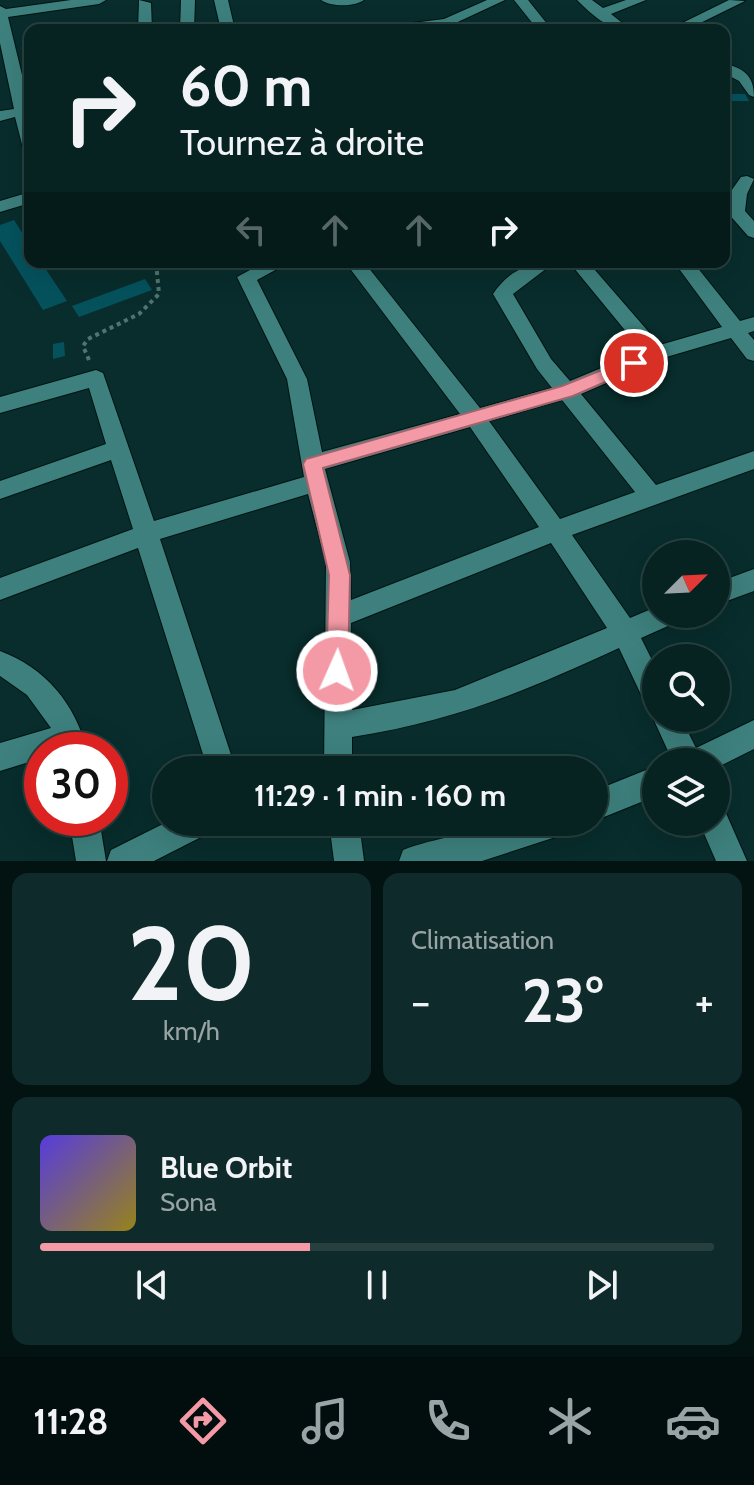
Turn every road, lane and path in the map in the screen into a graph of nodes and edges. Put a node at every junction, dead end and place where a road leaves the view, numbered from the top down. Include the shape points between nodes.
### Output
1 (99, 0) edge
2 (188, 0) edge
3 (221, 0) edge
4 (328, 0) edge
5 (357, 0) edge
6 (521, 0) edge
7 (584, 0) edge
8 (639, 0) edge
9 (493, 1) edge
10 (736, 1) edge
11 (147, 2) edge
12 (754, 6) edge
13 (599, 14) junction
14 (1, 20) edge
15 (146, 24) edge
16 (187, 24) edge
17 (227, 24) edge
18 (439, 24) edge
19 (540, 24) edge
20 (615, 24) edge
21 (688, 24) edge
22 (4, 47) edge
23 (6, 70) edge
24 (730, 70) edge
25 (748, 79) edge
26 (24, 113) edge
27 (0, 116) edge
28 (24, 120) edge
29 (730, 178) edge
30 (751, 182) edge
31 (24, 199) edge
32 (0, 207) edge
33 (754, 232) edge
34 (157, 268) edge
35 (267, 268) edge
36 (359, 268) edge
37 (536, 268) edge
38 (583, 268) edge
39 (689, 268) edge
40 (744, 326) edge
41 (656, 353) junction
42 (754, 354) edge
43 (96, 378) junction
44 (567, 391) junction
45 (0, 405) edge
46 (476, 419) junction
47 (117, 449) junction
48 (754, 460) edge
49 (314, 473) junction
50 (0, 490) edge
51 (652, 496) junction
52 (555, 530) junction
53 (145, 535) junction
54 (754, 580) edge
55 (0, 589) edge
56 (730, 589) edge
57 (339, 616) junction
58 (642, 625) edge
59 (624, 632) junction
60 (0, 663) edge
61 (642, 668) edge
62 (338, 726) junction
63 (65, 732) edge
64 (754, 734) edge
65 (726, 748) edge
66 (24, 752) edge
67 (218, 756) edge
68 (338, 756) edge
69 (0, 757) edge
70 (642, 787) edge
71 (608, 800) edge
72 (87, 836) edge
73 (171, 836) edge
74 (346, 836) edge
75 (513, 836) edge
76 (720, 836) edge
77 (91, 861) edge
78 (122, 861) edge
79 (349, 861) edge
80 (414, 861) edge
81 (732, 861) edge

1 - 14 street
2 - 16 street
3 - 17 street
4 - 5 street
6 - 19 street
7 - 13 street
8 - 13 street
9 - 18 street via 474,20
10 - 12 street
10 - 21 street
11 - 15 street
13 - 20 street
14 - 22 street
22 - 23 street
23 - 26 street
24 - 25 street
27 - 28 street
29 - 30 street
30 - 33 street via 738,194 736,212
31 - 32 street
34 - 43 path via 159,294 139,314 84,343
35 - 49 street via 246,277 297,379
36 - 46 street
37 - 44 street via 509,284 503,294 544,364
38 - 41 street
39 - 40 street
40 - 41 street
40 - 42 street
41 - 44 street
43 - 45 street
43 - 47 street
44 - 46 street
44 - 51 street
46 - 49 street
46 - 52 street
47 - 50 street
47 - 53 street
48 - 51 street
49 - 53 street
49 - 57 street via 338,562
51 - 52 street
52 - 57 street
52 - 59 street
53 - 55 street
53 - 67 street
54 - 56 street
57 - 62 street
58 - 59 street
59 - 61 street
59 - 62 street via 451,703
60 - 63 street via 34,685
62 - 68 street
64 - 65 street
66 - 69 street
70 - 71 street
72 - 77 street
73 - 78 street
74 - 79 street
75 - 80 street
76 - 81 street

